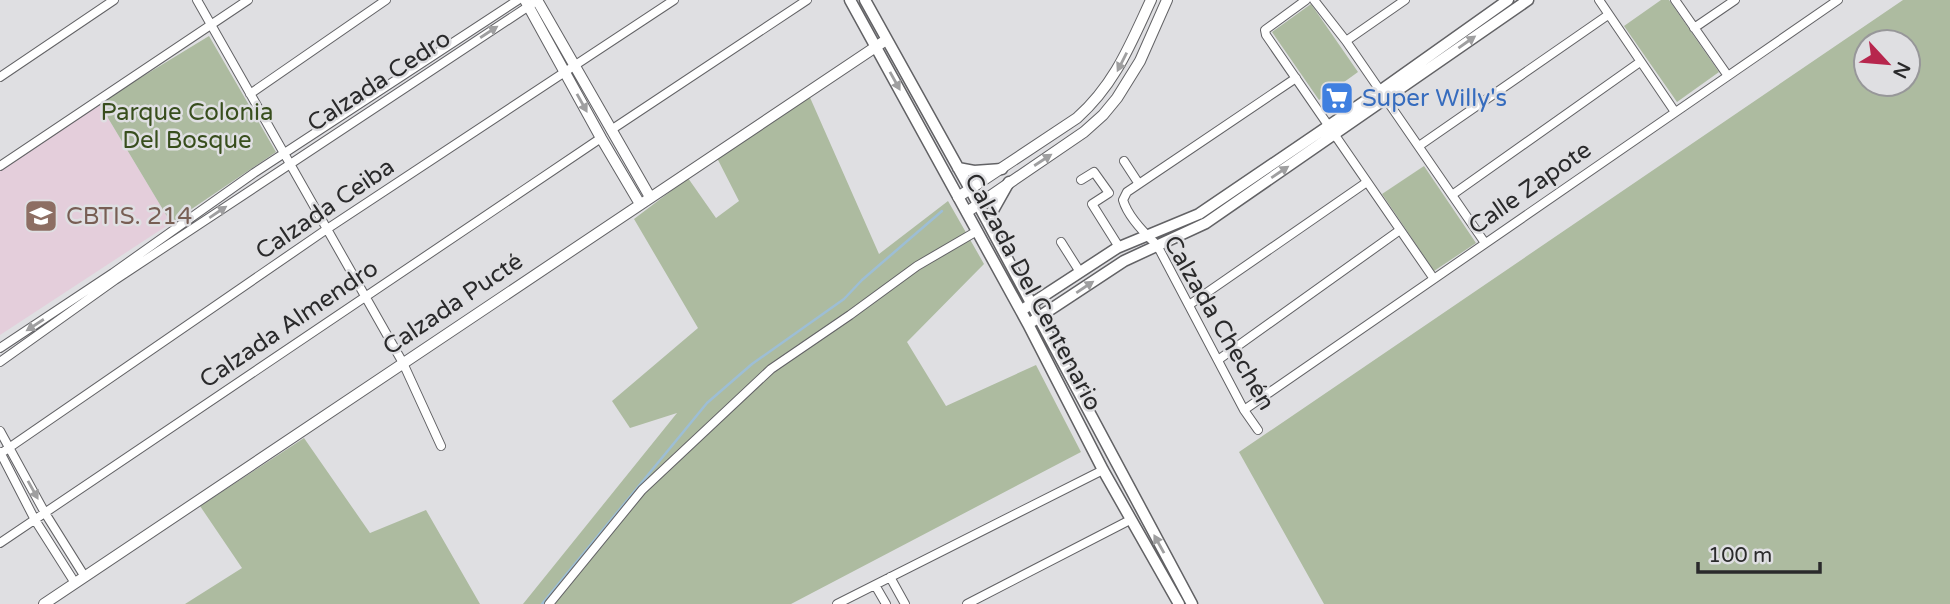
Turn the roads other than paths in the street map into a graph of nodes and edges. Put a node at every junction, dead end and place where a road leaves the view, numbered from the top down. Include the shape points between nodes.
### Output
1 (114, 0) edge
2 (197, 0) edge
3 (248, 0) edge
4 (386, 0) edge
5 (519, 0) edge
6 (674, 0) edge
7 (807, 0) edge
8 (850, 0) edge
9 (865, 0) edge
10 (1151, 0) edge
11 (1167, 0) edge
12 (1306, 0) edge
13 (1314, 0) edge
14 (1405, 0) edge
15 (1508, 0) edge
16 (1528, 0) edge
17 (1599, 0) edge
18 (1675, 0) edge
19 (1734, 0) edge
20 (1838, 0) edge
21 (532, 2) edge
22 (1608, 15) junction
23 (211, 26) junction
24 (1695, 28) junction
25 (886, 40) junction
26 (1346, 41) junction
27 (876, 46) junction
28 (1640, 62) junction
29 (570, 70) junction
30 (0, 76) edge
31 (1728, 76) junction
32 (1296, 78) junction
33 (250, 94) junction
34 (1383, 95) junction
35 (1675, 112) junction
36 (611, 130) junction
37 (1331, 131) junction
38 (1054, 134) junction
39 (601, 138) junction
40 (1419, 146) junction
41 (1062, 147) junction
42 (284, 153) junction
43 (1124, 161) dead end
44 (289, 163) junction
45 (0, 166) edge
46 (958, 168) junction
47 (1002, 169) junction
48 (1081, 180) dead end
49 (1009, 182) junction
50 (1367, 182) junction
51 (1139, 184) junction
52 (970, 189) junction
53 (1452, 195) junction
54 (650, 197) junction
55 (958, 197) junction
56 (640, 204) junction
57 (978, 204) junction
58 (967, 212) junction
59 (987, 221) junction
60 (327, 229) junction
61 (1400, 230) junction
62 (976, 231) junction
63 (1145, 234) junction
64 (1061, 242) dead end
65 (1485, 243) junction
66 (1157, 245) junction
67 (1119, 247) junction
68 (1080, 272) junction
69 (1434, 279) junction
70 (365, 296) junction
71 (1031, 304) junction
72 (1189, 305) junction
73 (1020, 310) junction
74 (1038, 318) junction
75 (1028, 324) junction
76 (0, 348) edge
77 (1218, 360) junction
78 (0, 362) edge
79 (402, 363) junction
80 (1244, 410) junction
81 (1258, 429) dead end
82 (0, 431) edge
83 (441, 446) dead end
84 (9, 447) junction
85 (0, 453) edge
86 (1103, 470) junction
87 (46, 513) junction
88 (35, 520) junction
89 (1130, 520) junction
90 (0, 543) edge
91 (890, 577) junction
92 (80, 580) junction
93 (875, 585) junction
94 (44, 604) edge
95 (548, 604) edge
96 (837, 604) edge
97 (886, 604) edge
98 (905, 604) edge
99 (967, 604) edge
100 (1179, 604) edge
101 (1192, 604) edge

1 - 30 street
2 - 23 street
3 - 23 street
4 - 33 street
5 - 42 street, Calzada Cedro
6 - 29 street, Calzada Ceiba
7 - 36 street
8 - 27 main road, Calzada Del Centenario
9 - 25 main road, Calzada Del Centenario
10 -> 38 street via 1105,89
11 - 41 street via 1117,99
12 - 32 street via 1265,30
13 - 26 street
14 - 26 street
15 - 34 main road
34 -> 16 main road
17 - 22 street
18 - 24 street
19 - 24 street
20 - 31 street, Calle Zapote
21 - 29 street
44 -> 21 street, Calzada Cedro
22 - 28 street
22 - 40 street
23 - 33 street
23 - 45 street
24 - 31 street
25 - 27 street, Calzada Pucté
25 - 46 main road, Calzada Del Centenario
26 - 34 street
27 - 54 street, Calzada Pucté
27 -> 55 main road, Calzada Del Centenario
28 - 35 street
28 - 53 street
29 - 36 street
29 -> 39 street
29 - 60 street, Calzada Ceiba
31 - 35 street, Calle Zapote
32 - 37 street
32 - 51 street
33 - 42 street
34 - 37 main road
34 - 40 street
35 - 65 street, Calle Zapote
36 - 54 street
37 - 50 street
37 - 63 main road via 1199,214
66 -> 37 main road via 1206,223
38 - 41 street
38 - 47 street
39 - 56 street
39 - 70 street, Calzada Almendro
40 - 53 street
49 -> 41 street
42 - 44 street
42 -> 76 street, Calzada Cedro
43 - 51 street
44 - 60 street
78 -> 44 street, Calzada Cedro
46 - 47 main road via 974,172
46 - 52 main road, Calzada Del Centenario
47 - 52 street
48 - 67 street via 1094,172 1109,193 1092,204
49 - 57 street
49 - 59 main road
50 - 61 street
50 - 72 street
51 - 63 street, Calzada Chechén via 1123,200
52 - 55 street
52 - 57 main road, Calzada Del Centenario
53 - 65 street
54 - 56 street, Calzada Pucté
55 - 58 main road, Calzada Del Centenario
56 - 79 street, Calzada Pucté
57 - 58 street
57 - 59 main road, Calzada Del Centenario
58 - 62 main road, Calzada Del Centenario
59 - 71 main road, Calzada Del Centenario
60 - 70 street
60 - 84 street, Calzada Ceiba
61 - 69 street
61 - 77 street
62 - 73 main road, Calzada Del Centenario
62 - 95 street via 917,266 771,369 642,490
63 - 66 street, Calzada Chechén
63 - 67 main road
64 - 68 street
65 - 69 street, Calle Zapote
66 - 72 street, Calzada Chechén
74 -> 66 main road via 1124,261
67 - 68 main road
68 - 71 main road
69 - 80 street, Calle Zapote
70 - 79 street
70 - 87 street, Calzada Almendro
71 - 73 main road
71 - 74 main road, Calzada Del Centenario
72 - 77 street, Calzada Chechén
73 - 75 main road, Calzada Del Centenario
74 - 75 main road
101 -> 74 main road, Calzada Del Centenario
75 - 86 main road, Calzada Del Centenario
77 - 80 street, Calzada Chechén
79 - 83 street
79 - 92 street, Calzada Pucté
80 - 81 street, Calzada Chechén
82 - 84 street
84 - 85 street, Calzada Ceiba
84 -> 87 street
85 - 88 street
86 - 89 main road, Calzada Del Centenario
86 - 91 street
87 - 88 street, Calzada Almendro
87 - 92 street
88 - 90 street, Calzada Almendro
88 - 92 street
89 - 99 street
89 - 100 main road, Calzada Del Centenario
91 - 93 street
91 - 98 street
92 - 94 street, Calzada Pucté
93 - 96 street
93 - 97 street

